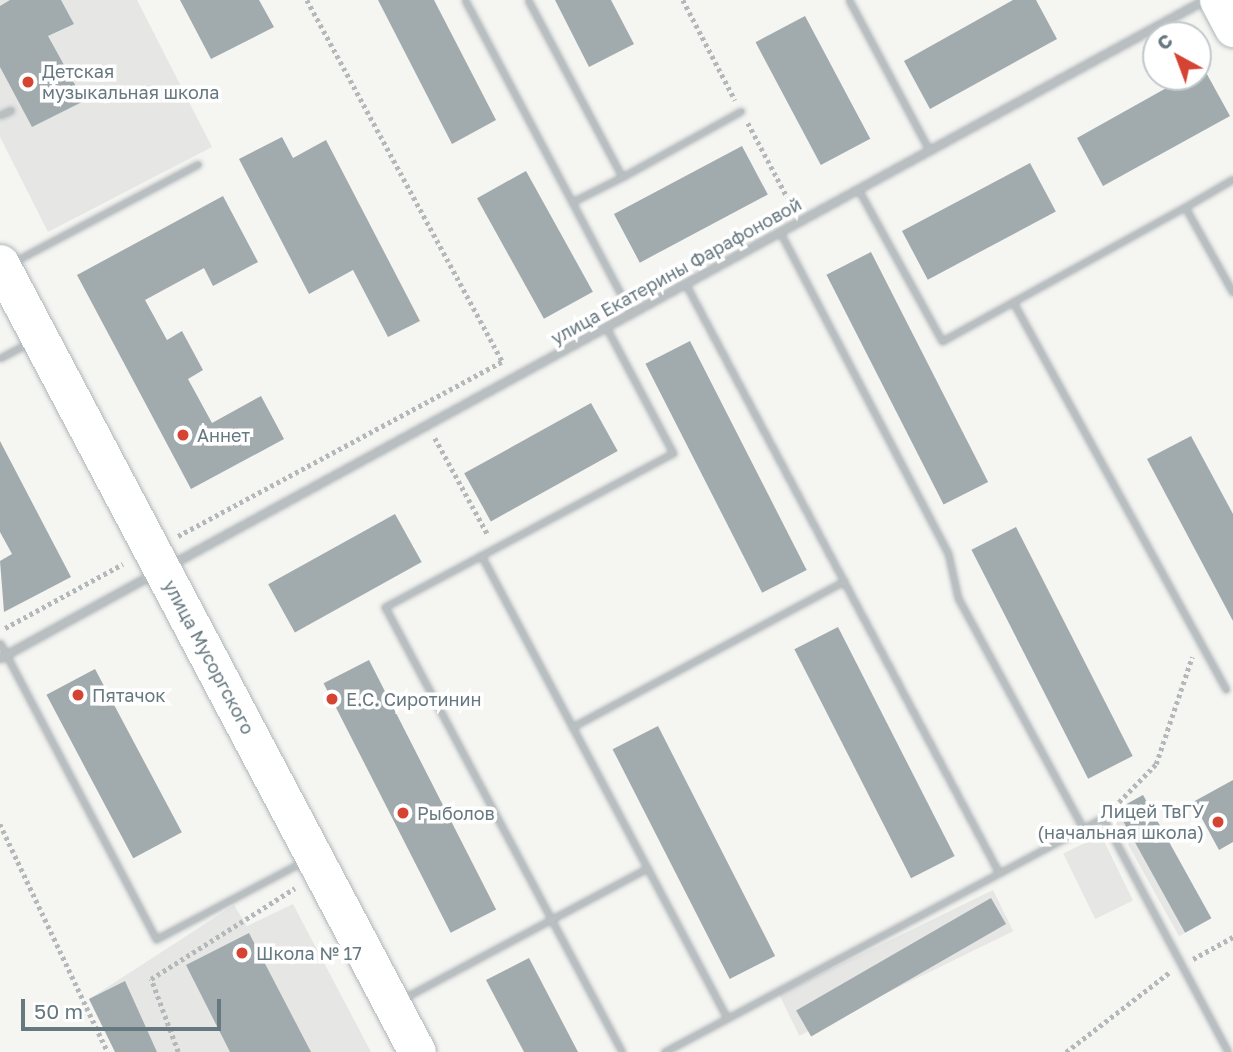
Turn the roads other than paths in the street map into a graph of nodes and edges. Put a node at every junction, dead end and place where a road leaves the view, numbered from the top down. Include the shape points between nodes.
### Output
1 (465, 0) edge
2 (528, 0) edge
3 (849, 0) edge
4 (1204, 0) edge
5 (1218, 0) edge
6 (1233, 28) edge
7 (10, 110) dead end
8 (741, 111) dead end
9 (0, 115) edge
10 (929, 150) junction
11 (198, 164) dead end
12 (622, 177) junction
13 (1233, 179) edge
14 (858, 189) junction
15 (572, 202) junction
16 (1185, 206) junction
17 (780, 232) junction
18 (1, 265) edge
19 (685, 283) junction
20 (1233, 293) edge
21 (1013, 302) junction
22 (631, 313) junction
23 (606, 327) junction
24 (40, 337) junction
25 (0, 358) edge
26 (481, 555) junction
27 (162, 569) junction
28 (844, 581) junction
29 (0, 643) edge
30 (3, 656) edge
31 (1226, 689) dead end
32 (572, 727) junction
33 (1083, 828) junction
34 (314, 856) junction
35 (647, 869) junction
36 (999, 873) junction
37 (552, 919) junction
38 (392, 1004) junction
39 (727, 1018) junction
40 (417, 1052) edge
41 (622, 1052) edge
42 (664, 1052) edge
43 (1228, 1052) edge

1 - 15 lane
2 - 12 lane
3 - 10 lane
4 - 10 street, улица Екатерины Фарафоновой
5 - 6 street
7 - 9 lane
8 - 12 lane
10 - 14 street, улица Екатерины Фарафоновой
11 - 18 lane
12 - 15 lane
13 - 16 lane
14 - 17 street, улица Екатерины Фарафоновой
14 - 21 lane via 942,341
15 - 22 lane
16 - 20 lane
16 - 21 lane
17 - 19 street, улица Екатерины Фарафоновой
17 - 33 lane via 948,552 958,598
18 - 24 street, улица Мусоргского via 15,303
19 - 22 street, улица Екатерины Фарафоновой
19 - 28 lane
21 - 31 lane
22 - 23 street, улица Екатерины Фарафоновой
23 - 26 lane via 673,453
23 - 27 street, улица Екатерины Фарафоновой
24 - 25 lane
24 - 27 street, улица Мусоргского
26 - 32 lane
26 - 37 lane via 385,607
27 - 30 street, улица Екатерины Фарафоновой
27 - 34 street, улица Мусоргского
28 - 32 lane
28 - 36 lane
29 - 30 lane
30 - 34 lane via 156,939
32 - 35 lane
33 - 36 lane
33 - 43 lane via 1103,818
34 - 38 street, улица Мусоргского
35 - 37 lane
35 - 39 lane
36 - 39 lane
37 - 38 lane
37 - 41 lane
38 - 40 street, улица Мусоргского
39 - 42 lane

